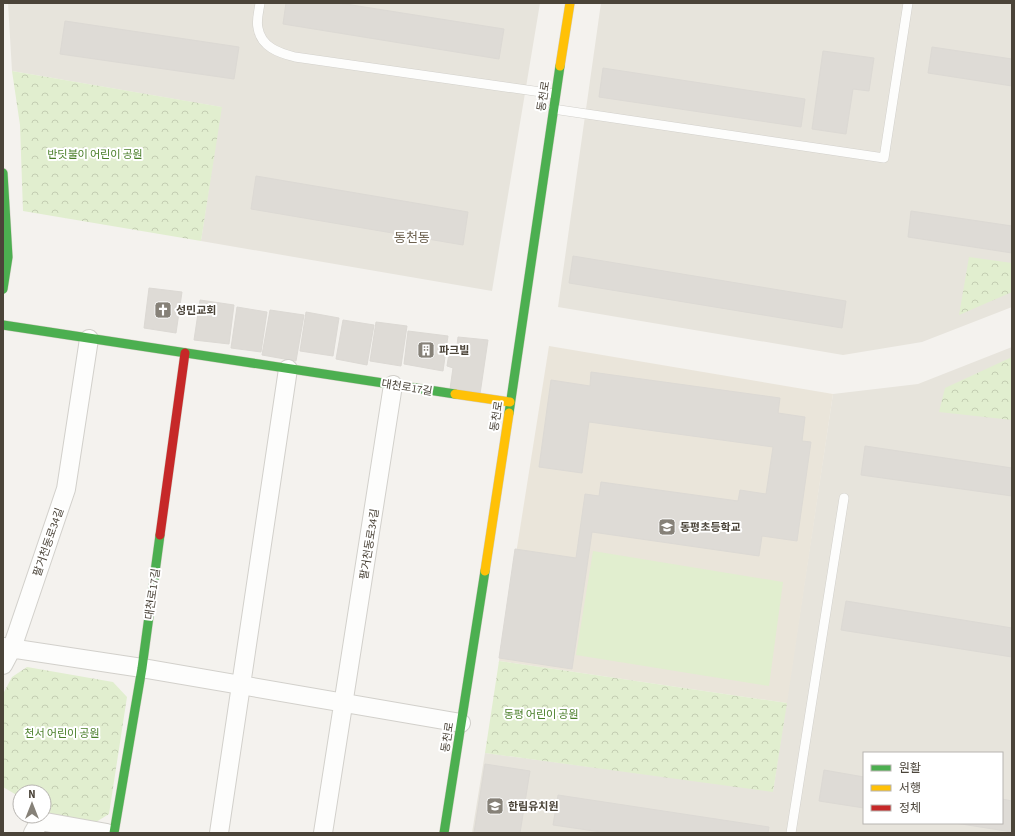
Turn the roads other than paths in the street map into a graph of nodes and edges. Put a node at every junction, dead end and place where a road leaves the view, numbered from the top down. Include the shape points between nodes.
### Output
1 (260, 3) edge
2 (570, 3) edge
3 (908, 3) edge
4 (555, 94) junction
5 (553, 109) junction
6 (3, 173) edge
7 (3, 289) edge
8 (3, 325) edge
9 (89, 338) junction
10 (185, 353) junction
11 (288, 369) junction
12 (393, 385) junction
13 (510, 402) junction
14 (844, 498) dead end
15 (8, 648) edge
16 (3, 665) edge
17 (142, 668) junction
18 (241, 685) junction
19 (345, 702) junction
20 (461, 723) junction
21 (33, 833) edge
22 (108, 833) edge
23 (114, 833) edge
24 (219, 833) edge
25 (323, 833) edge
26 (444, 833) edge
27 (791, 833) edge

1 - 4 lane via 257,27 261,40 277,52 303,58
2 - 4 street, 동천로
3 - 5 lane via 884,158
4 - 5 street, 동천로
5 - 13 street, 동천로
6 - 7 street via 8,257
8 - 9 street, 대천로17길
9 - 10 street, 대천로17길
9 - 15 street, 팔거천동로34길 via 66,489
10 - 11 street, 대천로17길
10 - 17 street, 대천로17길
11 - 12 street, 대천로17길
11 - 18 street
12 - 13 street, 대천로17길
12 - 19 street, 팔거천동로34길
13 - 20 street, 동천로
14 - 27 lane
15 - 16 street, 팔거천동로34길
15 - 17 street
17 - 18 street
17 - 23 street, 대천로17길
18 - 19 street
18 - 24 street
19 - 20 street
19 - 25 street, 팔거천동로34길
20 - 26 street, 동천로
21 - 22 street via 40,821

